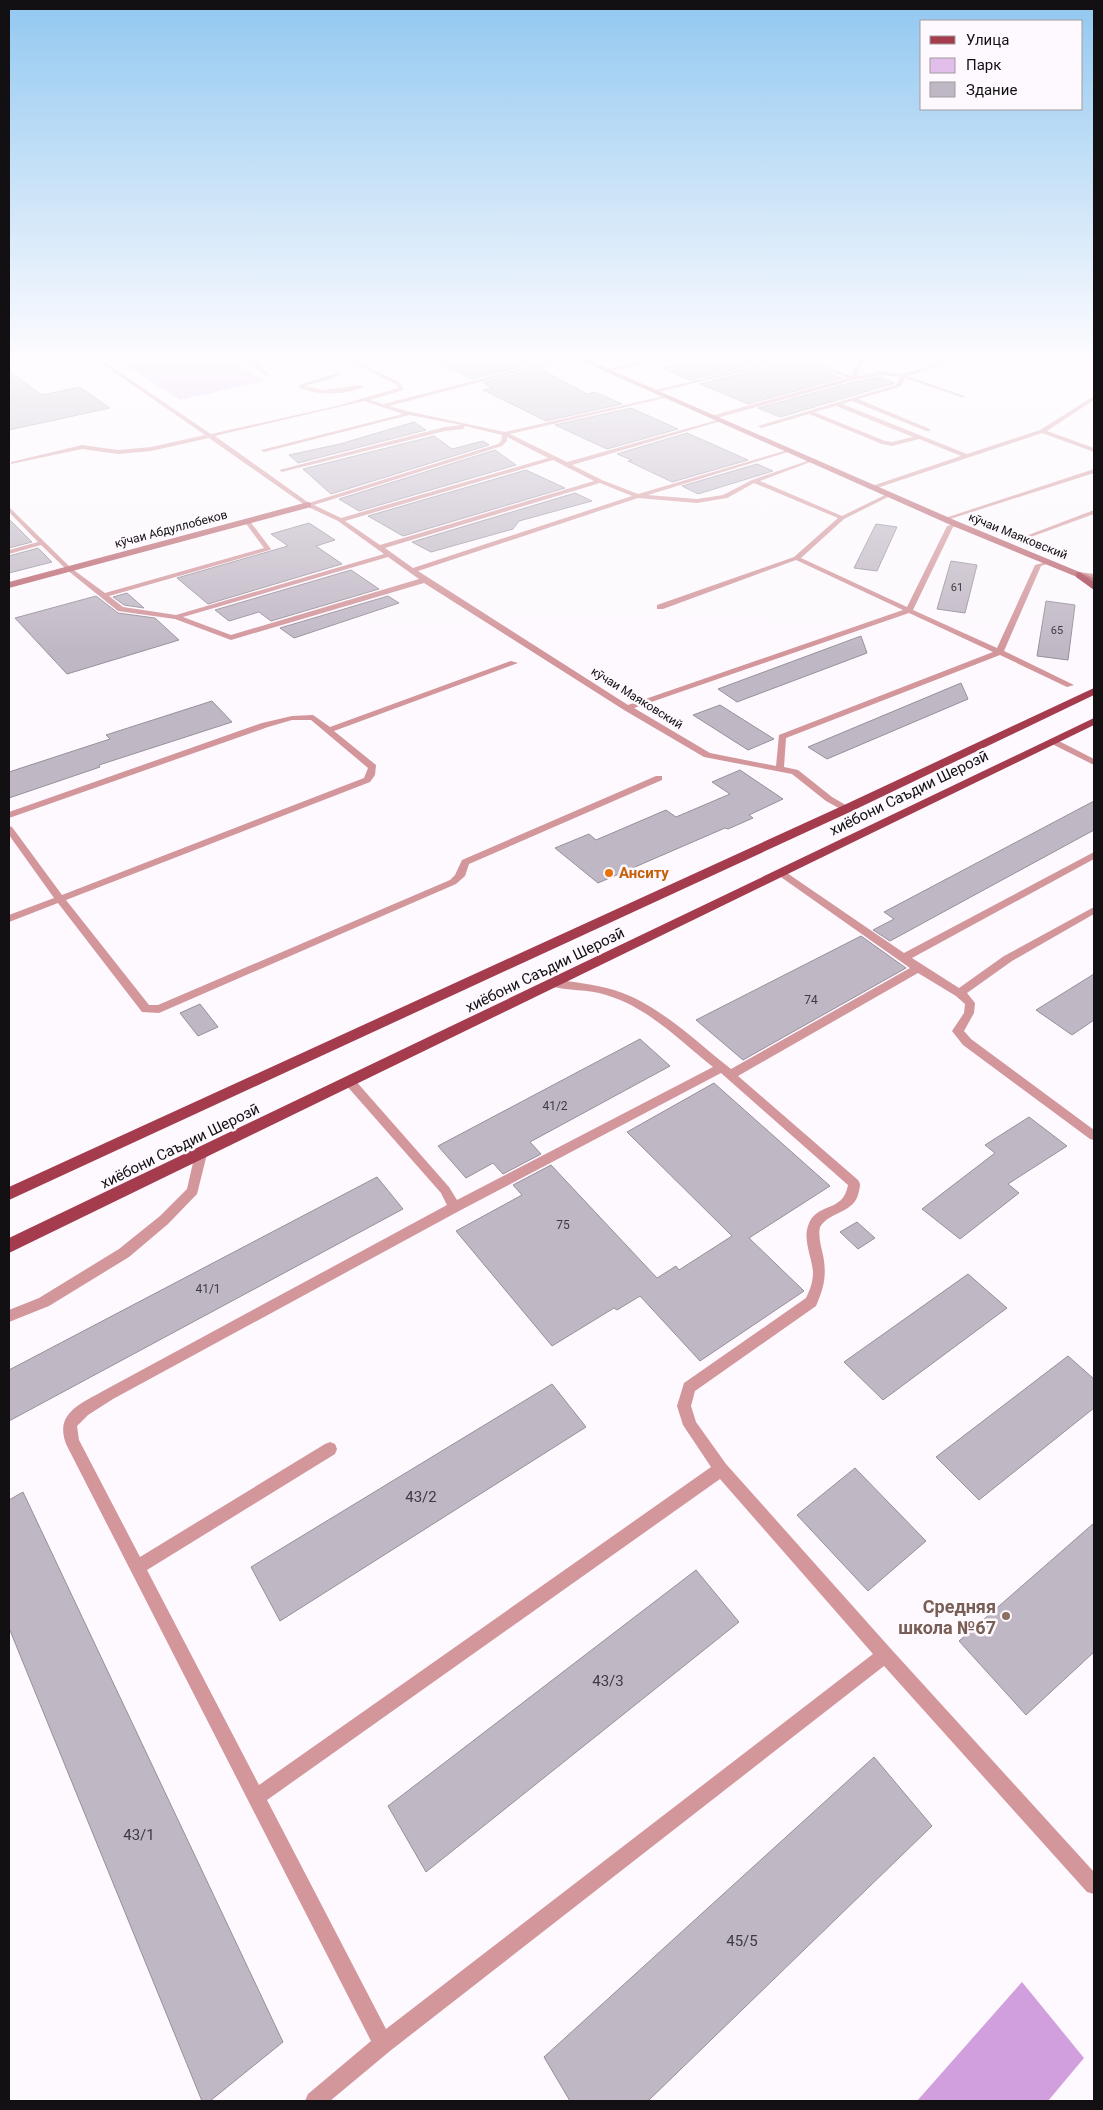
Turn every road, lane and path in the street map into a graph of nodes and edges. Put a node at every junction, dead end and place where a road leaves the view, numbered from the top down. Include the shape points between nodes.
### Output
1 (45, 455) edge
2 (238, 455) edge
3 (340, 455) edge
4 (467, 455) edge
5 (549, 455) edge
6 (595, 455) edge
7 (771, 455) edge
8 (801, 455) edge
9 (967, 456) edge
10 (554, 458) junction
11 (811, 460) junction
12 (13, 463) dead end
13 (568, 464) junction
14 (282, 470) dead end
15 (1094, 470) edge
16 (600, 481) junction
17 (754, 481) junction
18 (874, 487) junction
19 (890, 495) junction
20 (638, 496) junction
21 (308, 505) junction
22 (9, 509) edge
23 (1094, 512) edge
24 (842, 518) junction
25 (945, 519) junction
26 (340, 520) junction
27 (247, 521) junction
28 (956, 524) junction
29 (1026, 537) dead end
30 (42, 544) junction
31 (379, 548) junction
32 (9, 552) edge
33 (388, 555) junction
34 (796, 558) junction
35 (1048, 562) junction
36 (69, 569) junction
37 (412, 571) junction
38 (1079, 575) junction
39 (1094, 577) edge
40 (425, 580) junction
41 (1094, 581) edge
42 (9, 585) edge
43 (1094, 587) edge
44 (103, 596) junction
45 (660, 607) dead end
46 (909, 611) junction
47 (176, 617) junction
48 (999, 653) junction
49 (514, 663) dead end
50 (1070, 685) dead end
51 (1094, 691) edge
52 (627, 708) junction
53 (1093, 722) edge
54 (328, 730) junction
55 (1053, 741) junction
56 (1094, 762) edge
57 (780, 769) junction
58 (659, 778) dead end
59 (846, 809) junction
60 (9, 815) edge
61 (9, 829) edge
62 (1094, 855) edge
63 (782, 873) junction
64 (60, 899) junction
65 (1094, 910) edge
66 (9, 919) edge
67 (904, 958) junction
68 (918, 968) junction
69 (553, 983) junction
70 (960, 993) junction
71 (726, 1072) junction
72 (350, 1082) junction
73 (1094, 1136) edge
74 (201, 1154) junction
75 (9, 1194) edge
76 (455, 1207) junction
77 (9, 1246) edge
78 (9, 1316) edge
79 (330, 1449) dead end
80 (721, 1469) junction
81 (138, 1567) junction
82 (885, 1655) junction
83 (256, 1797) junction
84 (1094, 1885) edge
85 (383, 2044) junction
86 (315, 2101) edge

1 - 12 lane
2 - 21 lane, кӯчаи Маяковский
3 - 14 lane
4 - 21 lane
5 - 10 lane
6 - 13 lane
7 - 20 lane
8 - 11 street, кӯчаи Маяковский
9 - 18 lane
10 - 13 lane
10 - 26 lane
11 - 17 lane
11 - 18 street, кӯчаи Маяковский
13 - 16 lane
15 - 25 lane
16 - 20 lane
16 - 31 lane
17 - 20 lane via 725,497 696,501
17 - 24 lane
18 - 19 street, кӯчаи Маяковский
19 - 24 lane
19 - 25 street, кӯчаи Маяковский
20 - 37 lane
21 - 26 lane, кӯчаи Маяковский
21 - 27 street, кӯчаи Абдуллобеков
22 - 30 lane
23 - 29 lane
24 - 34 lane
25 - 28 street, кӯчаи Маяковский
26 - 31 lane, кӯчаи Маяковский
27 - 36 street, кӯчаи Абдуллобеков
27 - 44 lane via 268,550
28 - 35 street, кӯчаи Маяковский
28 - 46 lane via 950,526
30 - 32 lane
30 - 36 lane
31 - 33 lane, кӯчаи Маяковский
33 - 37 lane, кӯчаи Маяковский
33 - 47 lane
34 - 45 lane
34 - 46 lane
35 - 38 street, кӯчаи Маяковский
35 - 48 lane via 1038,565
36 - 42 street, кӯчаи Абдуллобеков
36 - 44 lane
37 - 40 lane, кӯчаи Маяковский
38 - 39 street
38 - 41 street, кӯчаи Маяковский
38 - 43 main road
40 - 47 lane via 231,638
40 - 52 lane, кӯчаи Маяковский
44 - 47 lane via 121,609
46 - 48 lane
46 - 52 lane
48 - 50 lane
48 - 57 lane via 782,737
49 - 54 lane
51 - 59 main road, хиёбони Саъдии Шерозӣ
52 - 57 lane, кӯчаи Маяковский via 707,756
53 - 55 main road, хиёбони Саъдии Шерозӣ
54 - 60 lane via 313,717 283,720
54 - 64 lane via 373,767 368,780
55 - 56 lane
55 - 63 main road, хиёбони Саъдии Шерозӣ
57 - 59 lane, кӯчаи Маяковский via 795,772
58 - 64 lane via 465,862 459,879 453,882 159,1009 146,1009
59 - 75 main road, хиёбони Саъдии Шерозӣ
61 - 64 lane
62 - 67 lane
63 - 67 lane
63 - 69 main road, хиёбони Саъдии Шерозӣ
64 - 66 lane
65 - 70 lane via 1016,954
67 - 68 lane
68 - 70 lane
68 - 71 lane
69 - 71 lane via 617,994 647,1010
69 - 72 main road, хиёбони Саъдии Шерозӣ
70 - 73 lane via 970,1003 969,1012 958,1031 967,1042
71 - 76 lane
71 - 80 lane via 854,1184 849,1203 821,1216 815,1223 812,1232 819,1258 819,1281 811,1302 689,1387 684,1406 690,1425
72 - 74 main road, хиёбони Саъдии Шерозӣ
72 - 76 lane via 445,1190
74 - 77 main road, хиёбони Саъдии Шерозӣ
74 - 78 lane via 193,1191 164,1220 124,1253 44,1302
76 - 81 lane via 108,1395 83,1410 69,1424 72,1441
79 - 81 lane
80 - 82 lane
80 - 83 lane
81 - 83 lane
82 - 84 lane
82 - 85 lane
83 - 85 lane
85 - 86 lane

